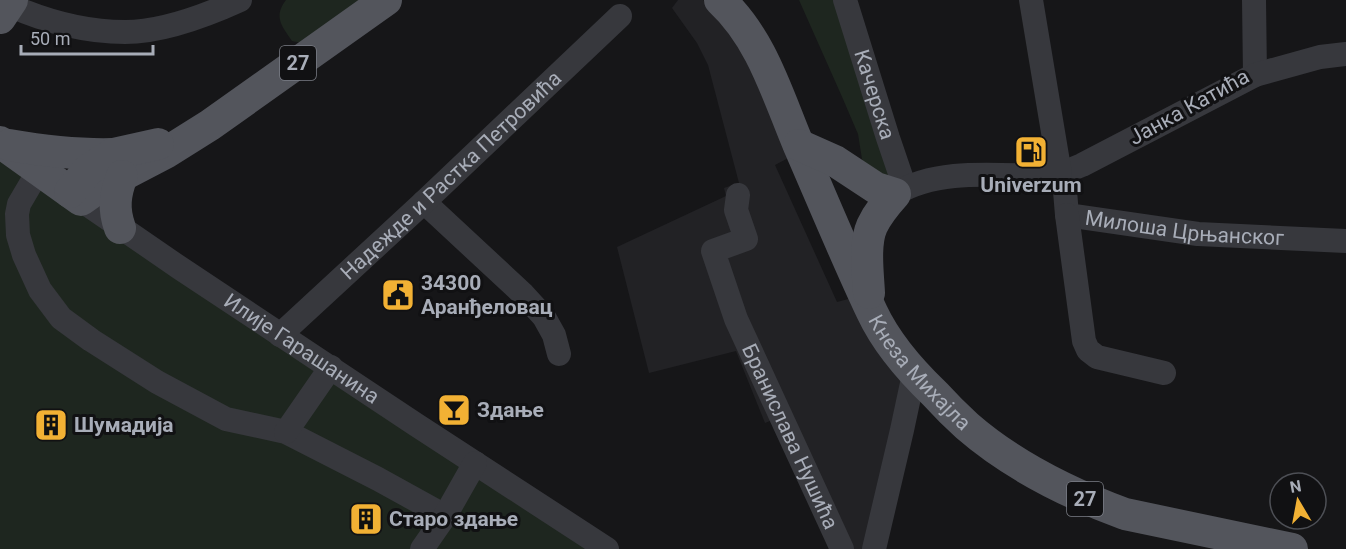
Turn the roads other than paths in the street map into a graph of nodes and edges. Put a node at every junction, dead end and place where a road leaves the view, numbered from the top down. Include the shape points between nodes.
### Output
1 (240, 0) edge
2 (386, 0) edge
3 (720, 0) edge
4 (845, 0) edge
5 (1031, 0) edge
6 (1254, 0) edge
7 (5, 10) edge
8 (620, 16) dead end
9 (1346, 54) edge
10 (1255, 75) junction
11 (2, 143) edge
12 (799, 145) junction
13 (117, 165) junction
14 (39, 170) junction
15 (1059, 174) junction
16 (900, 191) junction
17 (738, 195) dead end
18 (75, 196) junction
19 (424, 202) junction
20 (1067, 215) junction
21 (120, 228) junction
22 (1346, 241) edge
23 (869, 305) junction
24 (280, 335) junction
25 (559, 354) dead end
26 (331, 367) junction
27 (1164, 373) dead end
28 (914, 374) junction
29 (286, 432) junction
30 (475, 463) junction
31 (445, 516) junction
32 (422, 549) edge
33 (608, 549) edge
34 (842, 549) edge
35 (873, 549) edge
36 (1291, 549) edge

1 - 7 street via 196,18 126,32 66,25
2 - 13 main road, 27 via 210,125 157,144
3 - 12 main road, Кнеза Михајла / 27 via 762,56
4 - 16 street, Качерска via 888,138
5 - 15 street, Милоша Црњанског
6 - 10 street, Јанка Катића
8 - 19 street, Надежде и Растка Петровића
9 - 10 street
10 - 15 street, Јанка Катића
11 - 13 main road, 27 via 44,152 82,154
11 - 14 main road, Илије Гарашанина
12 - 16 main road via 835,161 876,188
12 - 23 main road, Кнеза Михајла / 27
13 - 18 main road, 27 via 88,170
13 - 21 main road via 115,199
14 - 18 main road, Илије Гарашанина
14 - 29 street via 19,204 18,235 40,290 61,318 157,382 226,419
15 - 16 street, Јанка Катића via 952,176
15 - 20 street, Милоша Црњанског
16 - 23 main road via 880,211 871,228
17 - 34 street, Бранислава Нушића via 736,210 746,239 714,251 736,319
18 - 21 street, Илије Гарашанина
19 - 24 street, Надежде и Растка Петровића
19 - 25 street via 544,317
20 - 22 street, Милоша Црњанског via 1198,234
20 - 27 street via 1088,350 1097,357
21 - 24 street, Илије Гарашанина
23 - 28 main road, Кнеза Михајла / 27
24 - 26 street, Илије Гарашанина
26 - 29 street
26 - 30 street, Илије Гарашанина
28 - 35 street
28 - 36 main road, Кнеза Михајла / 27 via 988,443 1077,495 1125,514
29 - 31 street
30 - 31 street
30 - 33 street, Илије Гарашанина
31 - 32 street

